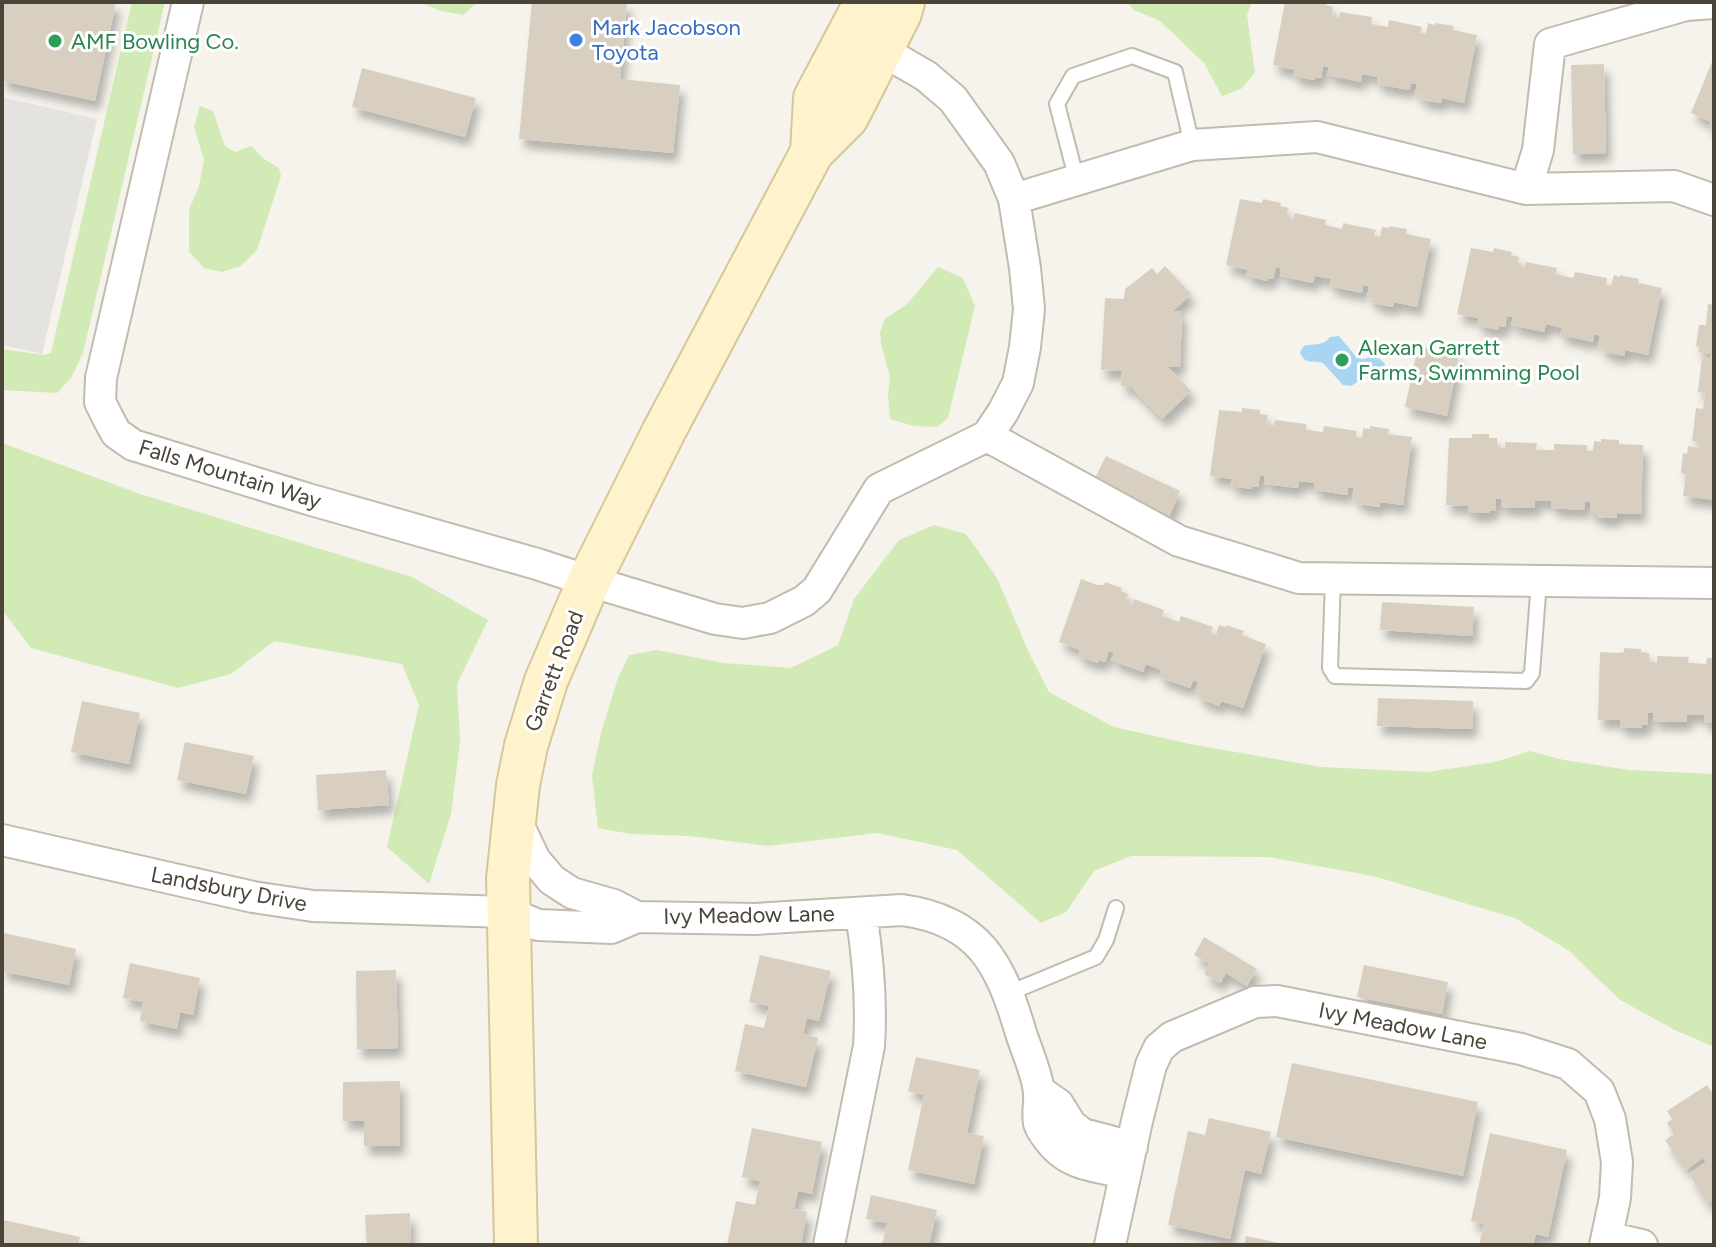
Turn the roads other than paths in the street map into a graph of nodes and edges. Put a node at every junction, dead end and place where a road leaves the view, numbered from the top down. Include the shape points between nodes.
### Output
1 (188, 2) edge
2 (866, 2) edge
3 (903, 2) edge
4 (1714, 3) edge
5 (881, 50) junction
6 (1192, 145) junction
7 (812, 152) junction
8 (1077, 181) junction
9 (1526, 189) junction
10 (1014, 199) junction
11 (1714, 200) edge
12 (987, 436) junction
13 (1333, 579) junction
14 (589, 581) junction
15 (1539, 581) junction
16 (1714, 583) edge
17 (514, 817) junction
18 (2, 840) edge
19 (1116, 908) dead end
20 (507, 912) junction
21 (861, 913) junction
22 (637, 917) junction
23 (1009, 993) junction
24 (1128, 1160) junction
25 (1606, 1241) edge
26 (516, 1245) edge
27 (829, 1245) edge
28 (1110, 1245) edge
29 (1642, 1245) edge

1 - 14 street, Falls Mountain Way via 101,378 100,402 116,433 159,454
2 - 7 street, Garrett Road via 815,98
3 - 5 street, Garrett Road
4 - 9 street via 1686,5 1550,44 1538,150
5 - 7 street, Garrett Road via 847,117
5 - 10 street via 953,99 999,163
6 - 8 street
6 - 8 lane via 1175,72 1132,56 1073,76 1057,104
6 - 9 street via 1317,137
7 - 14 street, Garrett Road
8 - 10 street
9 - 11 street via 1674,186
10 - 12 street via 1029,309 1025,347 1018,383
12 - 13 street via 1179,541 1299,578
12 - 14 street, Falls Mountain Way via 879,489 817,590 770,618 743,623 715,619
13 - 15 street
13 - 15 lane via 1330,668 1335,676 1526,681 1532,673
14 - 17 street, Garrett Road via 546,681
15 - 16 street
17 - 20 street, Garrett Road
17 - 22 street, Ivy Meadow Lane via 535,860 552,880
18 - 20 street, Landsbury Drive via 313,906
19 - 23 lane via 1096,957
20 - 22 street, Ivy Meadow Lane via 538,925 571,927 611,928
20 - 26 street, Garrett Road
21 - 22 street, Ivy Meadow Lane via 755,919
21 - 23 street, Ivy Meadow Lane via 902,910 958,928 985,950
21 - 27 street, Ivy Meadow Lane via 869,1046
23 - 24 street, Ivy Meadow Lane via 1039,1091 1058,1104 1071,1125
24 - 25 street, Ivy Meadow Lane via 1159,1048 1172,1037 1255,1002 1277,1001 1521,1049 1568,1064 1599,1091 1610,1119 1617,1162
24 - 28 street, Ivy Meadow Lane
25 - 29 street, Ivy Meadow Lane

